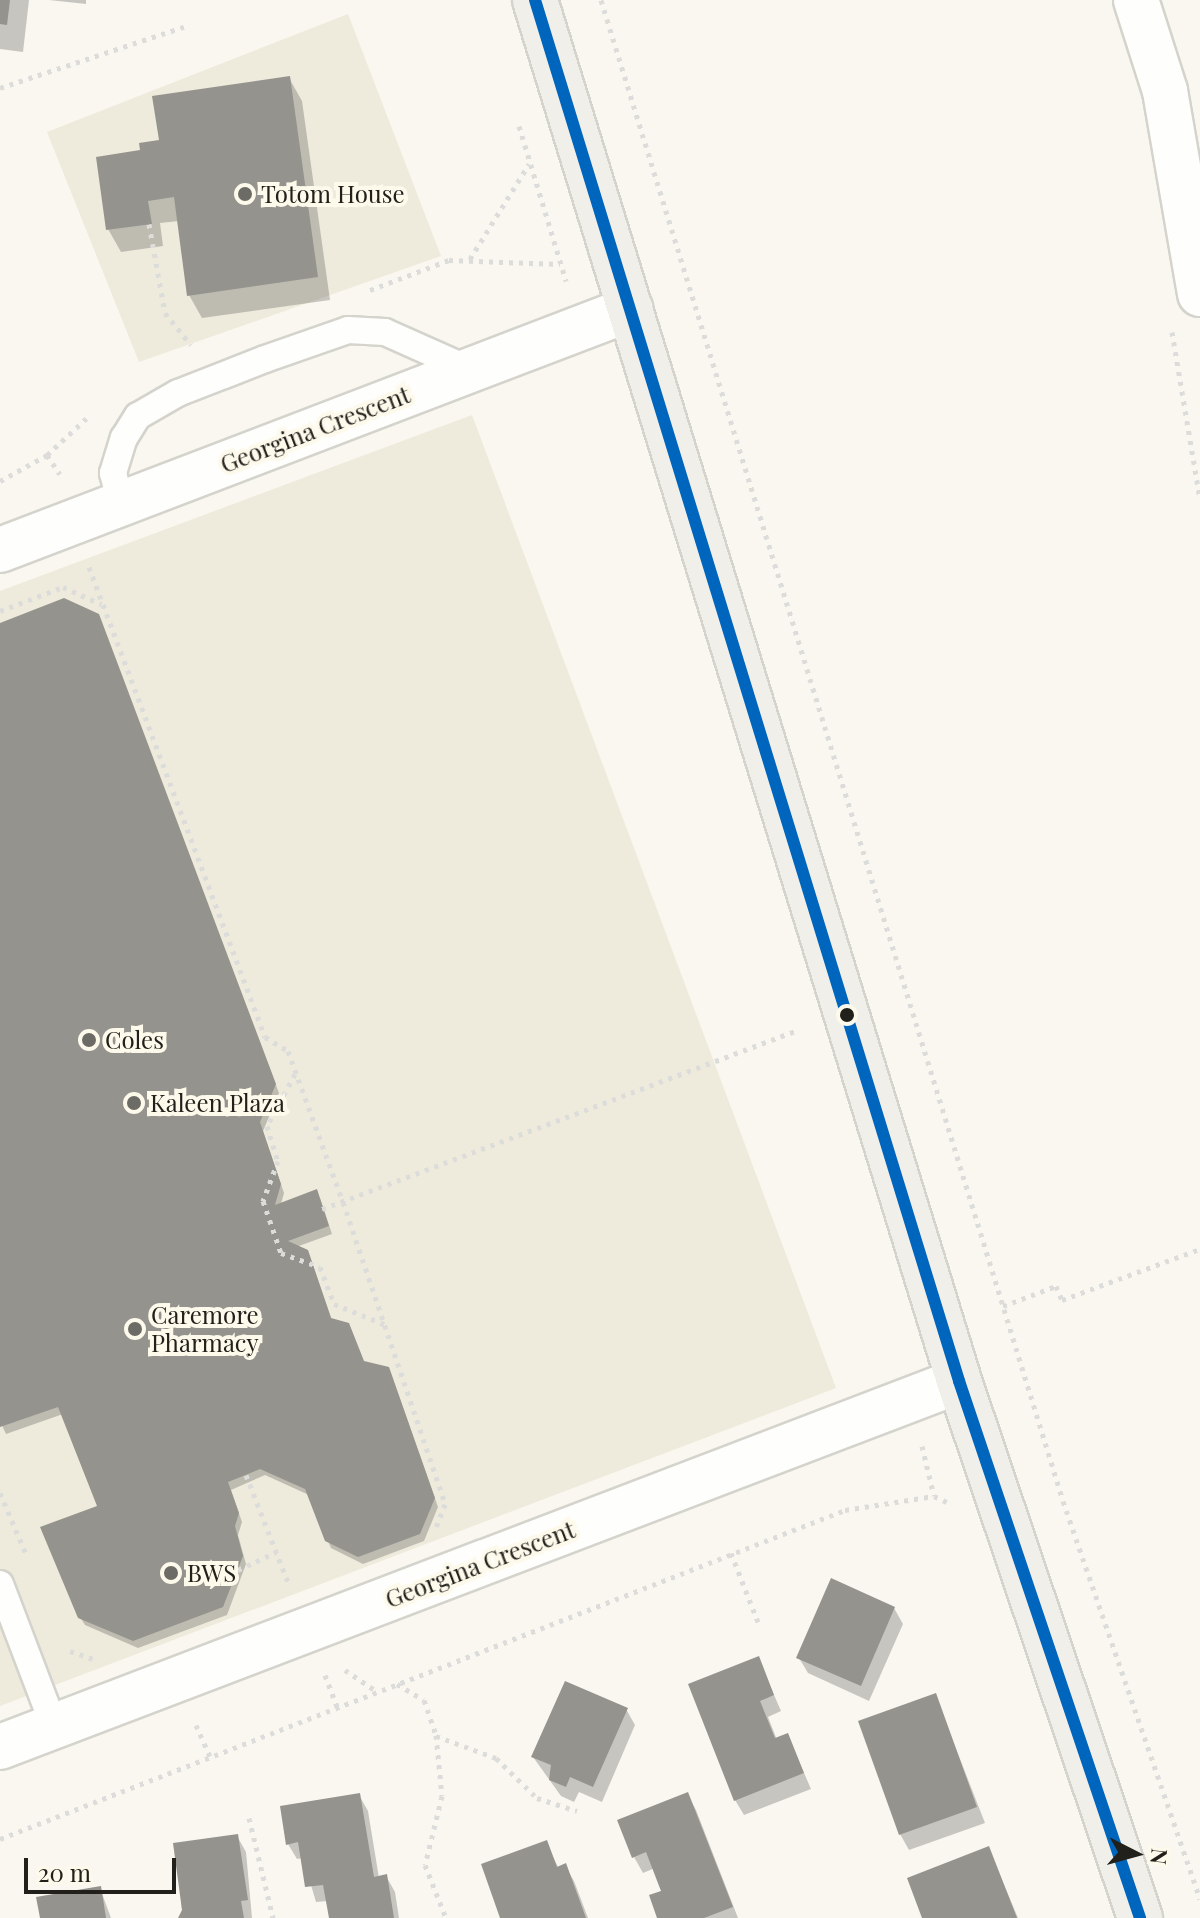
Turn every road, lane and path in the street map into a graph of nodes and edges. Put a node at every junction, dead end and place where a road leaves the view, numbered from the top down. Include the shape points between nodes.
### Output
1 (535, 0) edge
2 (601, 0) edge
3 (1140, 1) edge
4 (189, 25) dead end
5 (0, 88) edge
6 (529, 163) dead end
7 (149, 224) dead end
8 (470, 259) dead end
9 (1200, 294) edge
10 (630, 309) junction
11 (199, 356) dead end
12 (470, 370) junction
13 (121, 503) junction
14 (0, 550) edge
15 (91, 574) dead end
16 (102, 605) junction
17 (0, 611) edge
18 (798, 1030) dead end
19 (296, 1073) junction
20 (343, 1202) junction
21 (322, 1209) dead end
22 (1200, 1249) edge
23 (1003, 1306) junction
24 (384, 1324) junction
25 (959, 1381) junction
26 (0, 1493) edge
27 (934, 1496) dead end
28 (434, 1534) dead end
29 (276, 1552) dead end
30 (731, 1553) junction
31 (30, 1563) dead end
32 (238, 1570) dead end
33 (303, 1580) dead end
34 (0, 1584) edge
35 (274, 1591) dead end
36 (760, 1627) dead end
37 (66, 1643) dead end
38 (100, 1660) dead end
39 (322, 1667) dead end
40 (397, 1684) junction
41 (377, 1691) junction
42 (54, 1726) junction
43 (436, 1735) junction
44 (0, 1747) edge
45 (577, 1811) dead end
46 (249, 1818) dead end
47 (0, 1839) edge
48 (1200, 1899) edge
49 (273, 1918) edge
50 (446, 1918) edge
51 (1140, 1918) edge

1 - 10 street
2 - 23 path
3 - 9 street via 1165,91
4 - 5 path
6 - 8 path
7 - 11 path via 165,313
10 - 12 street, Georgina Crescent
10 - 25 street
12 - 13 street, Georgina Crescent
12 - 13 lane via 385,332 348,330 265,359 178,393 138,416 113,473
13 - 14 street, Georgina Crescent
15 - 16 path
16 - 17 path via 63,587
16 - 19 path via 265,1037 288,1051
18 - 20 path
19 - 20 path
19 - 24 path via 267,1126 278,1161 263,1201 281,1253 320,1267 334,1304
20 - 21 path
20 - 24 path
22 - 23 path via 1062,1300 1056,1286
23 - 48 path via 1063,1501
24 - 28 path via 445,1504
25 - 42 street, Georgina Crescent
25 - 51 street
26 - 31 path
27 - 30 path via 845,1510
29 - 32 path
30 - 36 path
30 - 40 path
33 - 35 path
34 - 42 lane
37 - 38 path via 72,1654
39 - 41 path via 350,1670
40 - 41 path
40 - 43 path via 424,1700
41 - 47 path
42 - 44 street, Georgina Crescent
43 - 45 path via 496,1758 537,1798
43 - 50 path via 442,1796 425,1865
46 - 49 path

